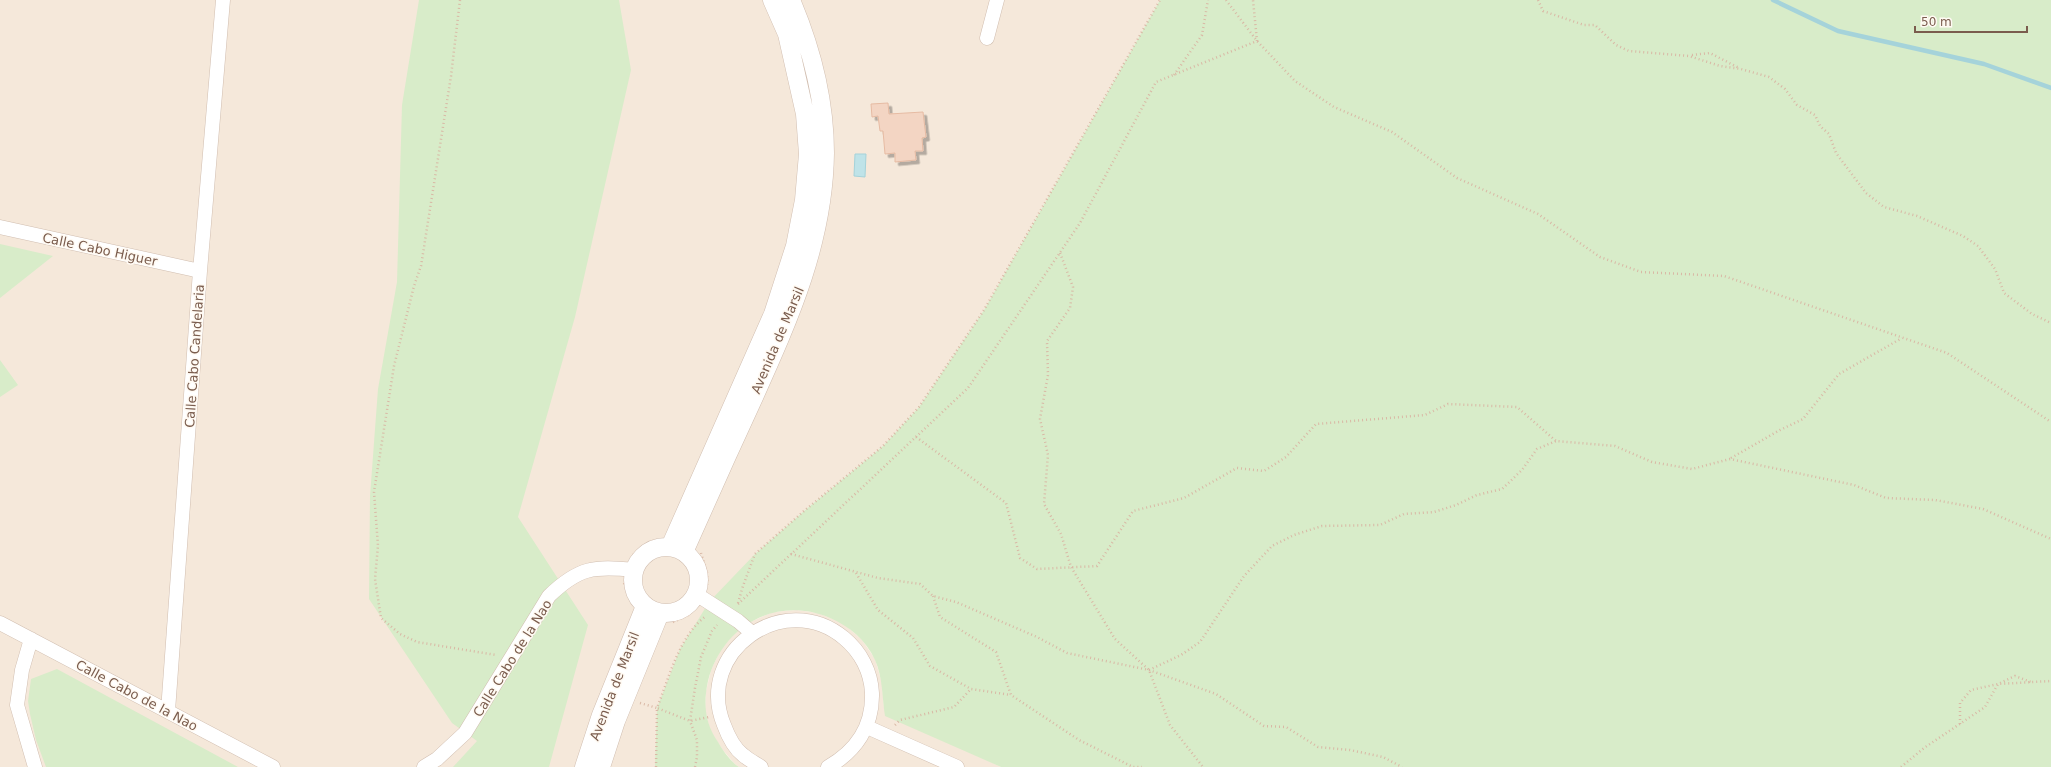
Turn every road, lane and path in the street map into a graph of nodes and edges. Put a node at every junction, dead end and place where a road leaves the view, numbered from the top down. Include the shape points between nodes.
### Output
1 (223, 0) edge
2 (460, 0) edge
3 (772, 0) edge
4 (791, 0) edge
5 (997, 0) edge
6 (1160, 0) edge
7 (1208, 0) edge
8 (1226, 0) edge
9 (1252, 0) edge
10 (1538, 0) edge
11 (987, 38) dead end
12 (1257, 41) junction
13 (1689, 56) junction
14 (1741, 69) junction
15 (1174, 75) junction
16 (0, 227) edge
17 (1060, 253) junction
18 (200, 271) junction
19 (2051, 323) edge
20 (1903, 338) junction
21 (2051, 422) edge
22 (916, 437) junction
23 (1556, 441) junction
24 (1730, 459) junction
25 (2051, 539) edge
26 (676, 545) junction
27 (790, 554) junction
28 (1071, 567) junction
29 (629, 569) junction
30 (856, 572) junction
31 (696, 594) junction
32 (933, 596) junction
33 (738, 604) junction
34 (646, 607) junction
35 (725, 616) junction
36 (0, 623) edge
37 (752, 633) junction
38 (31, 639) junction
39 (508, 663) junction
40 (1149, 670) junction
41 (2051, 681) edge
42 (2033, 682) junction
43 (1998, 684) junction
44 (971, 689) junction
45 (1011, 694) junction
46 (641, 703) dead end
47 (656, 708) junction
48 (168, 711) junction
49 (720, 715) junction
50 (690, 721) junction
51 (1960, 724) junction
52 (894, 725) dead end
53 (867, 727) junction
54 (35, 767) edge
55 (273, 767) edge
56 (424, 767) edge
57 (584, 767) edge
58 (602, 767) edge
59 (656, 767) edge
60 (695, 767) edge
61 (761, 767) edge
62 (828, 767) edge
63 (957, 767) edge
64 (1133, 767) edge
65 (1142, 767) edge
66 (1203, 767) edge
67 (1402, 767) edge
68 (1901, 767) edge

1 - 18 street, Calle Cabo Candelaria
2 - 39 path via 451,76 420,266 394,366 374,492 378,546 375,579 381,618 400,634 417,642 495,655
3 - 26 street, Avenida de Marsil via 787,34 805,114 808,154 804,200 795,246 773,314
4 - 26 street, Avenida de Marsil via 803,29 822,112 825,153 812,250 791,314
5 - 11 street
6 - 33 path via 984,310 919,407 883,446 755,554 742,586
7 - 15 path via 1202,35
8 - 12 path
9 - 12 path
10 - 13 path via 1544,11 1584,25 1595,25 1616,44 1629,51
12 - 15 path
12 - 20 path via 1294,81 1334,107 1392,132 1457,178 1538,214 1600,256 1641,272 1724,276
13 - 14 path via 1720,66
13 - 14 path via 1710,53
14 - 19 path via 1768,77 1785,89 1797,105 1815,115 1820,126 1829,134 1836,153 1866,193 1884,207 1917,216 1963,236 1978,246 1995,270 2004,293 2032,314
15 - 17 path via 1156,82 1080,223
16 - 18 street, Calle Cabo Higuer
17 - 22 path via 968,388
17 - 28 path via 1073,287 1070,308 1047,341 1048,375 1040,420 1048,455 1044,504 1061,534
18 - 48 street, Calle Cabo Candelaria
20 - 21 path via 1947,353
20 - 24 path via 1839,374 1803,419
22 - 27 path
22 - 28 path via 1006,503 1020,558 1037,569
23 - 24 path via 1615,446 1652,462 1692,469
23 - 28 path via 1517,407 1448,404 1425,415 1316,424 1286,457 1264,471 1237,468 1184,498 1133,511 1097,566
23 - 40 path via 1537,449 1522,470 1502,490 1477,495 1434,512 1404,514 1380,525 1322,526 1294,535 1272,546 1244,576 1200,642 1181,656
24 - 25 path via 1854,485 1886,498 1935,500 1983,509
26 - 29 street via 648,552
26 - 29 path via 659,537 634,555 626,557
26 - 31 street via 694,563 698,572 699,584
27 - 30 path
27 - 33 path
28 - 40 path via 1115,639
29 - 34 street via 633,589
29 - 34 path via 622,578
29 - 39 street, Calle Cabo de la Nao via 593,568 565,580 549,596
30 - 32 path via 920,584
30 - 44 path via 878,610 913,638 930,666
31 - 34 street via 680,611
31 - 35 street
32 - 40 path via 956,602 1037,637 1067,653
32 - 45 path via 940,617 996,652
33 - 35 path
34 - 57 street, Avenida de Marsil via 601,715
34 - 58 street, Avenida de Marsil
35 - 37 street
35 - 47 path via 710,614 698,622 680,649
35 - 50 path via 712,631 701,657
36 - 38 street, Calle Cabo de la Nao
37 - 49 street via 738,645 727,660 720,678
37 - 53 street via 772,623 794,620 815,622 836,631 852,645 865,663 872,684 872,706
38 - 48 street, Calle Cabo de la Nao
38 - 54 street via 22,670 17,705
39 - 56 street, Calle Cabo de la Nao via 466,733
40 - 66 path via 1170,725
40 - 67 path via 1216,694 1264,726 1286,727 1318,747 1383,757
41 - 42 path
42 - 43 path
42 - 43 path via 2015,676
43 - 51 path via 1985,707
43 - 51 path via 1971,690 1960,703
44 - 45 path
44 - 52 path via 954,707 900,720
45 - 64 path via 1079,740
46 - 47 path
47 - 50 path
47 - 59 path
48 - 55 street, Calle Cabo de la Nao
49 - 50 path
49 - 61 street via 728,737 743,755
50 - 60 path via 697,740
51 - 68 path
53 - 62 street via 856,745 842,759
53 - 63 street
64 - 65 path

